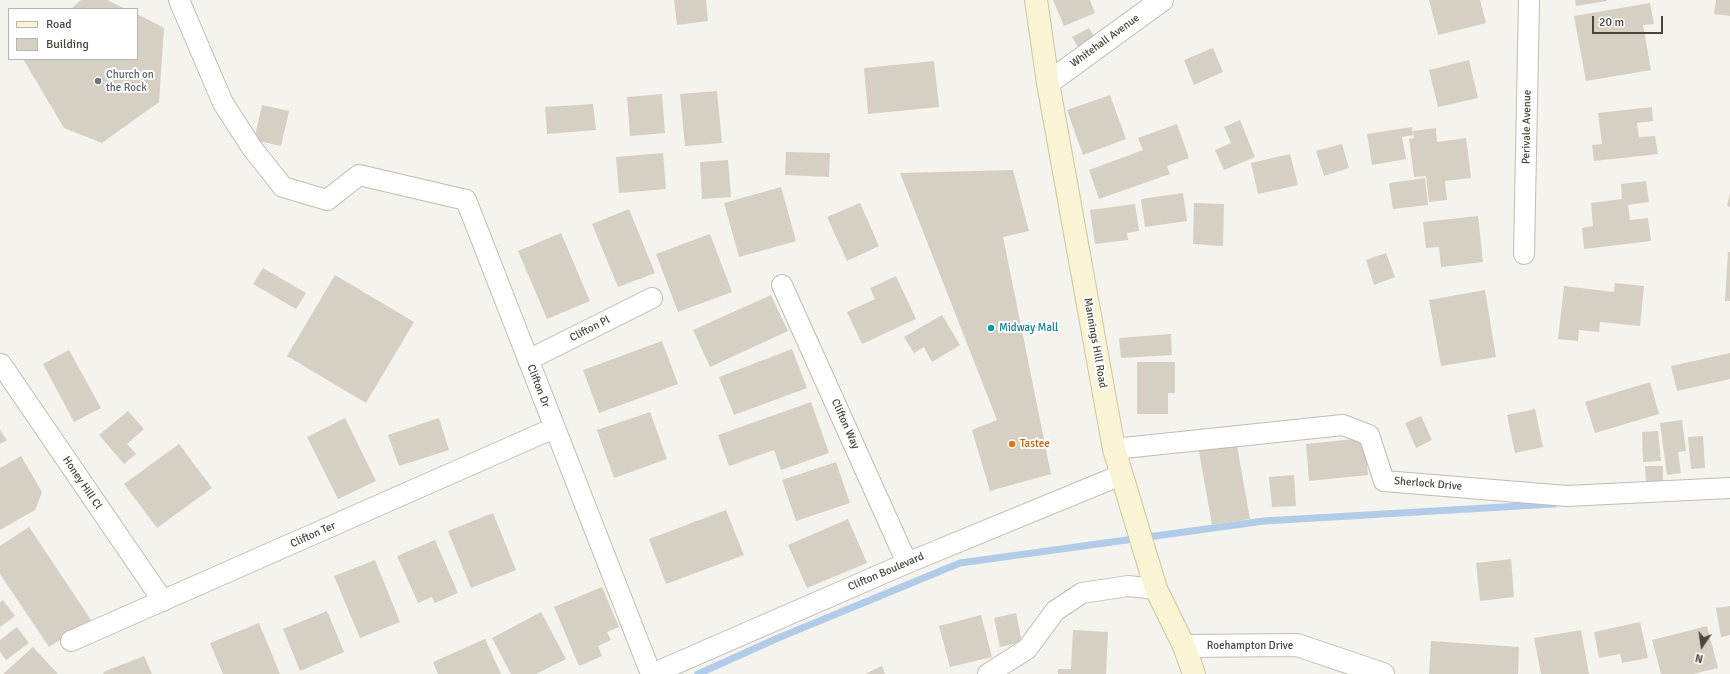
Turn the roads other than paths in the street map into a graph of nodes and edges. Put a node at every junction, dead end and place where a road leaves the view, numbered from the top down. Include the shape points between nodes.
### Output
1 (179, 0) edge
2 (1036, 0) edge
3 (1162, 0) edge
4 (1529, 0) edge
5 (1048, 83) junction
6 (1524, 254) dead end
7 (782, 285) dead end
8 (652, 298) dead end
9 (528, 360) junction
10 (1, 364) edge
11 (554, 428) junction
12 (1114, 449) junction
13 (1124, 485) junction
14 (1730, 488) edge
15 (907, 563) junction
16 (1156, 589) junction
17 (163, 601) junction
18 (71, 642) dead end
19 (1184, 646) junction
20 (652, 674) edge
21 (988, 674) edge
22 (1194, 674) edge
23 (1383, 674) edge

1 - 9 street, Clifton Dr via 223,103 252,148 283,187 327,200 359,175 466,200
2 - 5 main road, Mannings Hill Road
3 - 5 street, Whitehall Avenue
4 - 6 street, Perivale Avenue
5 - 12 main road, Mannings Hill Road
7 - 15 street, Clifton Way
8 - 9 street, Clifton Pl
9 - 11 street, Clifton Dr
10 - 17 street, Honey Hill Cl
11 - 17 street, Clifton Ter
11 - 20 street, Clifton Dr
12 - 13 main road, Mannings Hill Road
12 - 14 street, Sherlock Drive via 1343,425 1369,435 1384,481 1567,496
13 - 15 street, Clifton Boulevard
13 - 16 main road, Mannings Hill Road
15 - 20 street, Clifton Boulevard
16 - 19 main road, Mannings Hill Road
16 - 21 street via 1128,586 1082,593 1055,611 1027,649
17 - 18 street, Clifton Ter
19 - 22 main road, Mannings Hill Road
19 - 23 street, Roehampton Drive via 1297,645

